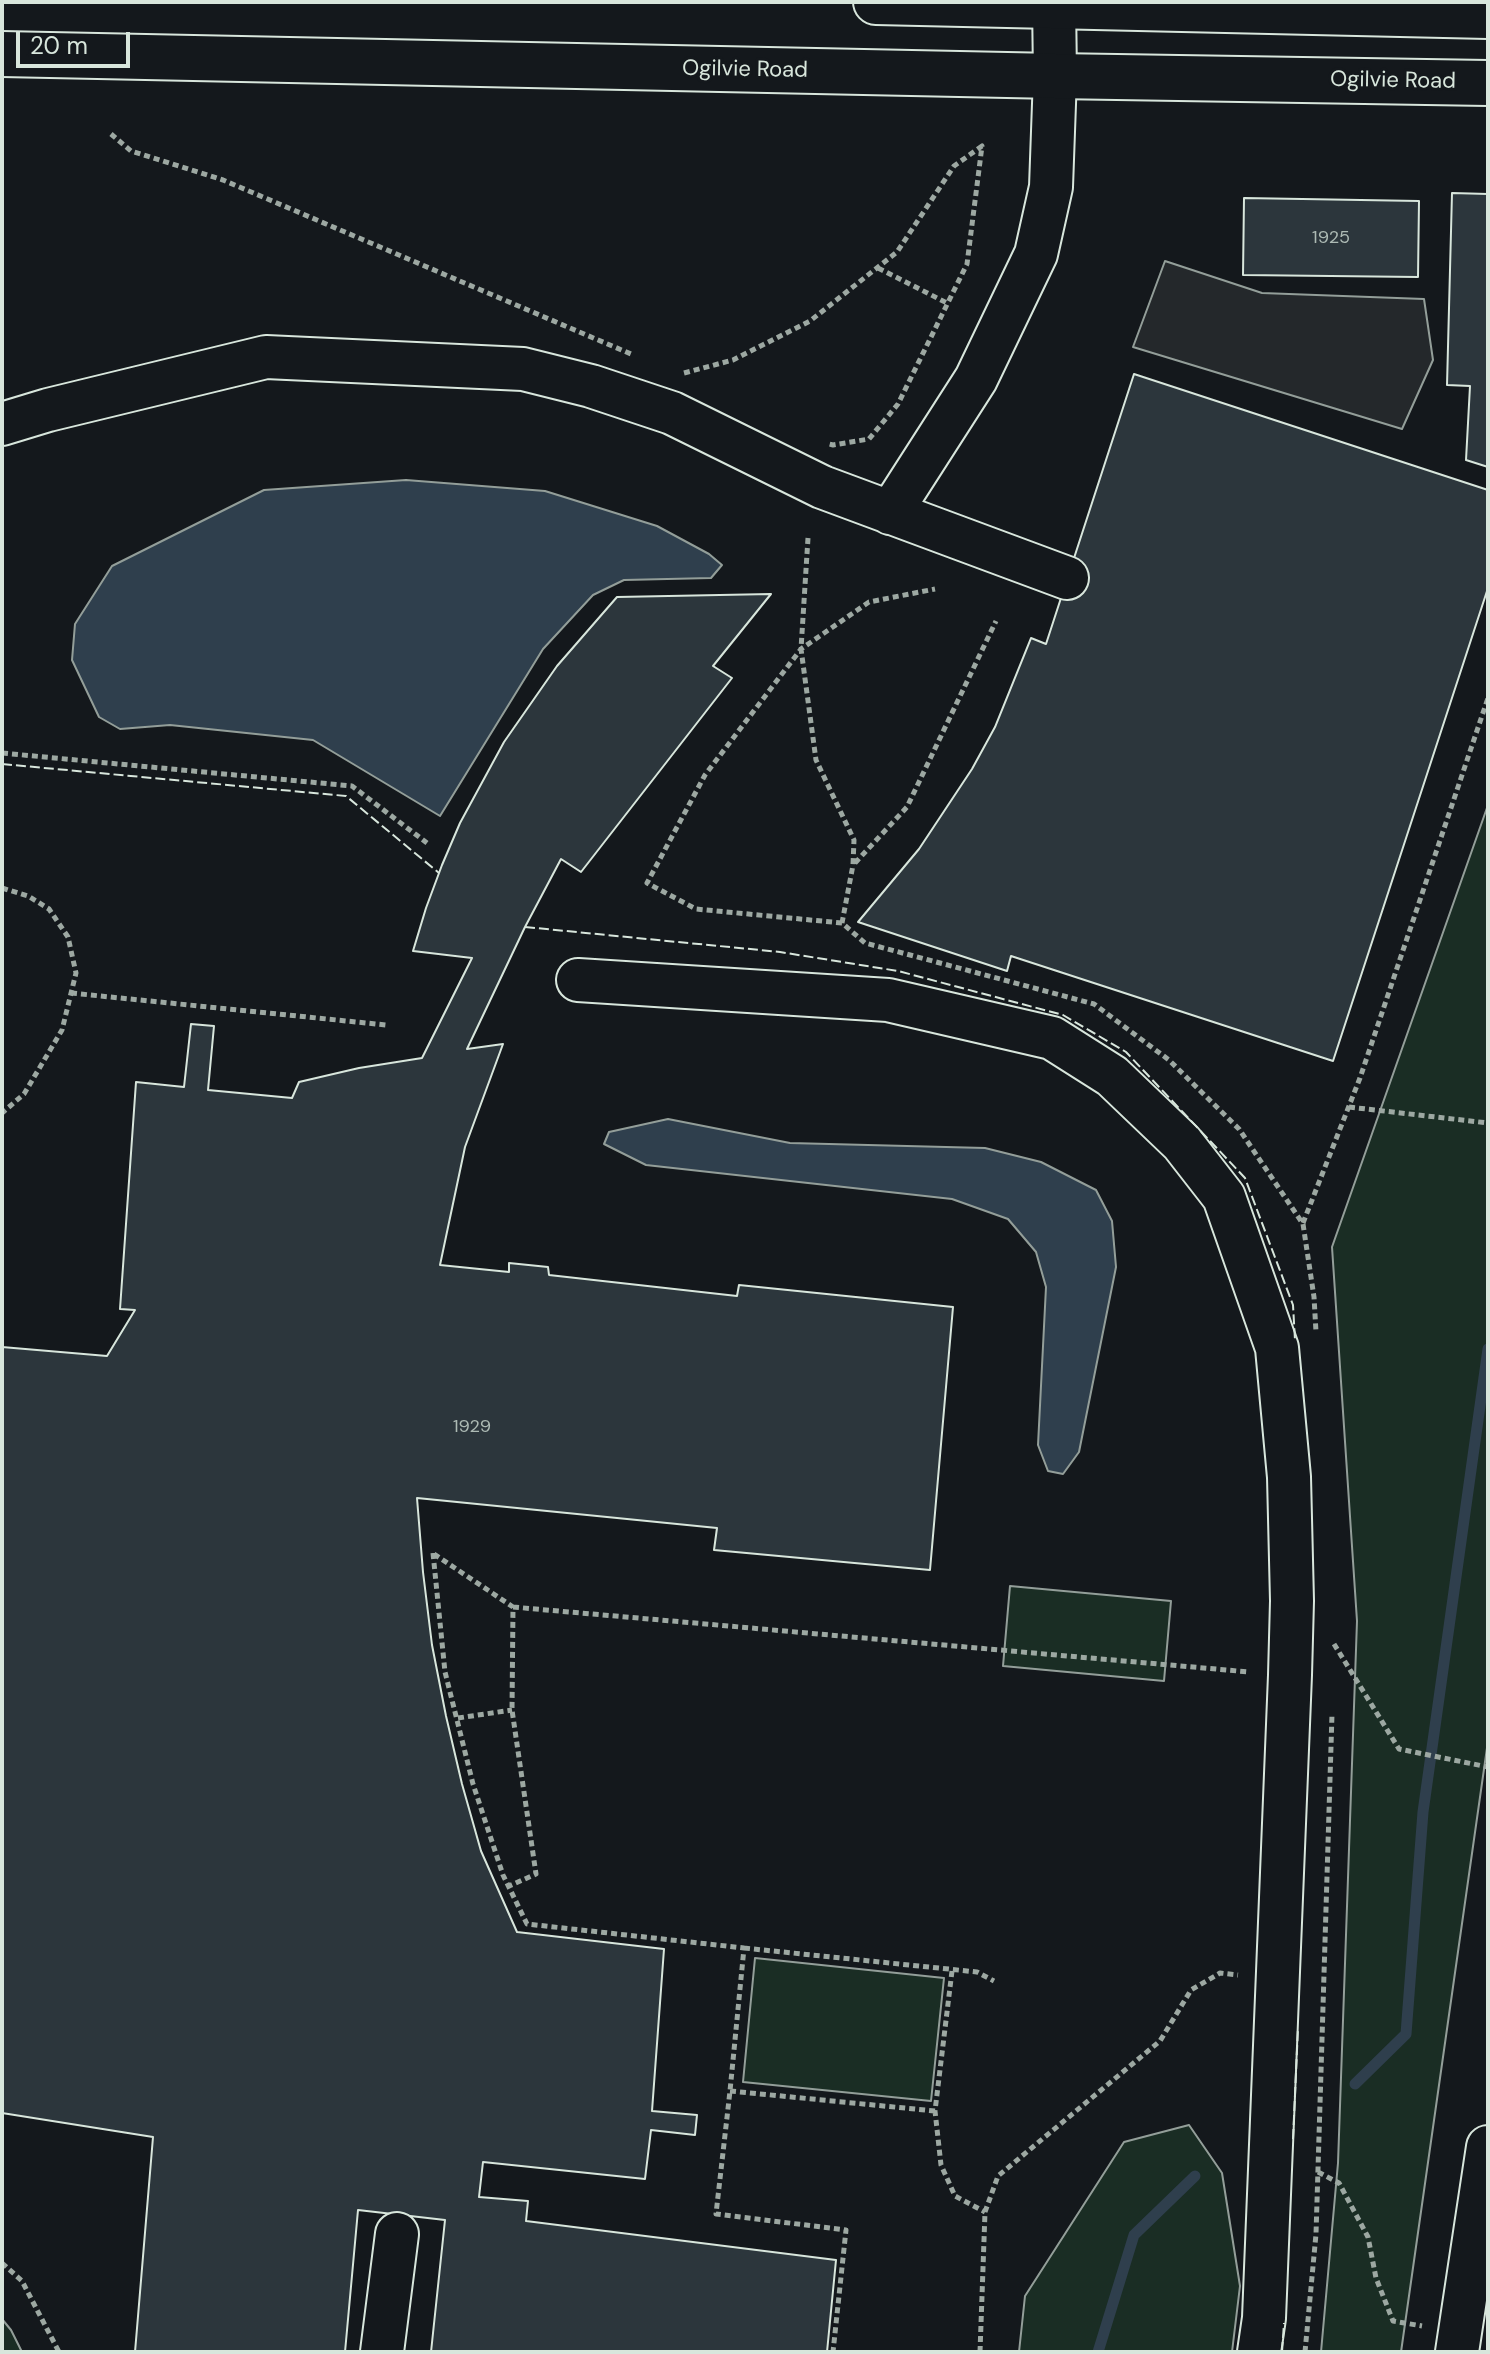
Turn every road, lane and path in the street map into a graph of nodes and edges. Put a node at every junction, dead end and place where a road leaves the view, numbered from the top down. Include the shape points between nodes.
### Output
1 (876, 2) edge
2 (1054, 4) edge
3 (1488, 16) edge
4 (2, 54) edge
5 (1055, 76) junction
6 (1488, 83) edge
7 (111, 134) dead end
8 (878, 268) junction
9 (947, 303) junction
10 (637, 356) dead end
11 (689, 379) dead end
12 (2, 424) edge
13 (819, 439) dead end
14 (890, 513) junction
15 (808, 538) dead end
16 (1067, 578) dead end
17 (935, 589) dead end
18 (996, 621) dead end
19 (801, 649) junction
20 (1488, 698) edge
21 (2, 753) edge
22 (427, 843) dead end
23 (853, 865) junction
24 (2, 888) edge
25 (842, 923) junction
26 (865, 943) dead end
27 (578, 980) dead end
28 (71, 993) junction
29 (386, 1025) dead end
30 (1349, 1107) junction
31 (2, 1113) edge
32 (1488, 1123) edge
33 (1303, 1224) dead end
34 (513, 1607) junction
35 (1334, 1644) dead end
36 (1290, 1675) junction
37 (512, 1710) junction
38 (457, 1718) junction
39 (1488, 1767) edge
40 (509, 1886) junction
41 (744, 1948) junction
42 (952, 1971) junction
43 (1279, 1978) junction
44 (994, 1981) dead end
45 (730, 2091) junction
46 (935, 2111) junction
47 (1488, 2147) edge
48 (1318, 2172) dead end
49 (985, 2212) junction
50 (397, 2234) dead end
51 (2, 2263) edge
52 (1458, 2343) edge
53 (59, 2352) edge
54 (382, 2352) edge
55 (833, 2352) edge
56 (980, 2352) edge
57 (1259, 2352) edge

1 - 2 main road
2 - 3 main road
2 - 5 street
4 - 5 main road, Ogilvie Road
5 - 6 main road, Ogilvie Road
5 - 14 street via 1051,187 1036,254 976,379
7 - 10 path via 131,151 223,180
8 - 9 path
8 - 9 path via 897,252 954,166 982,146 967,264
8 - 11 path via 810,321 733,360 680,374
9 - 13 path via 898,404 869,439 833,445
12 - 14 street via 266,357 523,369 672,413 822,487
14 - 16 street
15 - 19 path
17 - 19 path via 869,602
18 - 23 path via 907,807
19 - 23 path via 816,760 854,840
19 - 25 path via 705,775 647,883 696,909
20 - 30 path
21 - 22 path via 352,786
23 - 25 path
24 - 28 path via 49,909 68,937 76,973
25 - 26 path
27 - 36 street via 888,1000 1052,1038 1112,1076 1182,1143 1224,1197 1277,1348 1289,1477
28 - 29 path
28 - 31 path via 62,1030 24,1094
30 - 32 path
30 - 33 path
34 - 36 path
34 - 37 path
34 - 38 path via 433,1553 445,1672
35 - 39 path via 1399,1749
36 - 43 street
37 - 38 path
37 - 40 path via 536,1874
38 - 40 path via 473,1784
40 - 41 path via 527,1924
41 - 42 path
41 - 45 path
42 - 44 path via 977,1972
42 - 46 path
43 - 49 path via 1220,1973 1191,1990 1160,2041 998,2176
43 - 57 street
45 - 46 path
45 - 55 path via 716,2214 846,2230
46 - 49 path via 941,2165 955,2196
47 - 52 street
48 - 52 path via 1339,2183 1368,2237 1376,2278 1393,2321
49 - 56 path
50 - 54 street
51 - 53 path via 22,2281

